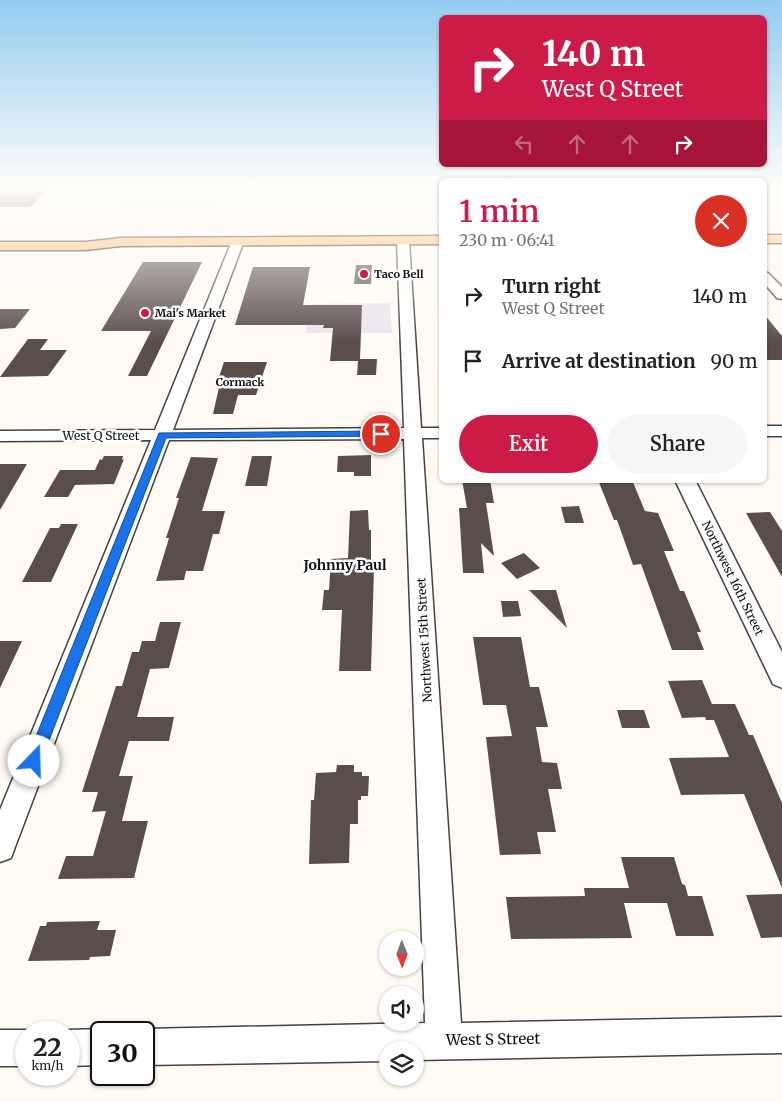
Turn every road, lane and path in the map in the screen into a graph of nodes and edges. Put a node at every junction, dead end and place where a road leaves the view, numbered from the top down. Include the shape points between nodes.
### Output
1 (103, 239) edge
2 (402, 240) junction
3 (439, 240) edge
4 (238, 241) junction
5 (121, 242) junction
6 (0, 246) edge
7 (767, 279) edge
8 (782, 295) edge
9 (767, 431) edge
10 (782, 431) edge
11 (413, 433) junction
12 (439, 433) edge
13 (162, 435) junction
14 (0, 436) edge
15 (686, 483) edge
16 (782, 677) edge
17 (0, 847) edge
18 (782, 1035) edge
19 (444, 1040) junction
20 (155, 1047) edge
21 (0, 1048) edge
22 (15, 1048) edge

1 - 5 main road
2 - 3 main road
2 - 4 main road
2 - 11 street, Northwest 15th Street
4 - 5 main road
4 - 13 street
5 - 6 main road via 85,246
7 - 8 street
9 - 10 street
11 - 12 street, West Q Street
11 - 13 street, West Q Street
11 - 19 street, Northwest 15th Street
13 - 14 street, West Q Street
13 - 17 street
15 - 16 street, Northwest 16th Street
18 - 19 street, West S Street
19 - 20 street, West S Street
21 - 22 street

